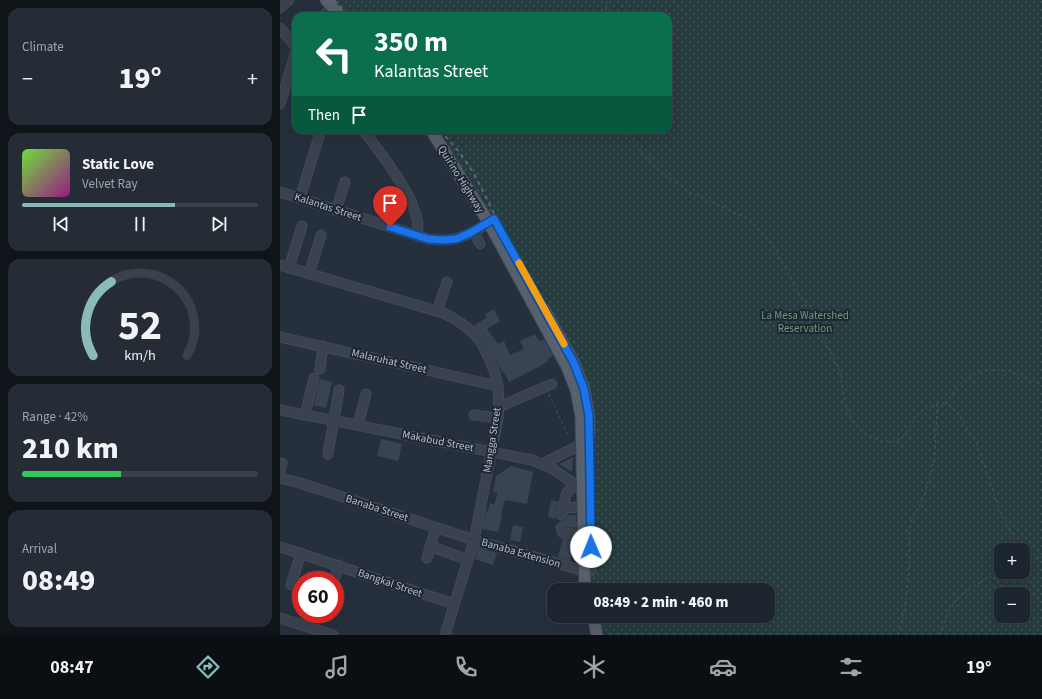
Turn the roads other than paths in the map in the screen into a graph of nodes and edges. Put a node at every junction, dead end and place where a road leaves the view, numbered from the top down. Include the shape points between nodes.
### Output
1 (289, 0) edge
2 (331, 2) edge
3 (280, 8) edge
4 (326, 12) edge
5 (337, 12) edge
6 (344, 12) edge
7 (280, 28) edge
8 (292, 42) edge
9 (292, 64) edge
10 (280, 104) edge
11 (320, 134) edge
12 (366, 134) edge
13 (435, 134) edge
14 (442, 134) edge
15 (345, 182) dead end
16 (280, 192) edge
17 (300, 198) junction
18 (336, 210) junction
19 (491, 221) junction
20 (302, 226) dead end
21 (474, 231) junction
22 (322, 235) dead end
23 (416, 235) junction
24 (480, 244) dead end
25 (280, 265) edge
26 (289, 268) junction
27 (309, 274) junction
28 (447, 282) dead end
29 (437, 311) junction
30 (280, 337) edge
31 (323, 346) junction
32 (320, 369) dead end
33 (314, 378) dead end
34 (498, 386) junction
35 (549, 386) road end
36 (339, 390) dead end
37 (366, 394) dead end
38 (499, 407) junction
39 (280, 410) edge
40 (305, 415) junction
41 (474, 415) dead end
42 (498, 418) junction
43 (334, 420) junction
44 (358, 425) junction
45 (582, 441) junction
46 (491, 452) junction
47 (328, 454) dead end
48 (542, 464) junction
49 (280, 478) edge
50 (583, 489) junction
51 (587, 506) junction
52 (436, 528) junction
53 (561, 528) dead end
54 (587, 536) junction
55 (474, 540) junction
56 (430, 546) junction
57 (280, 547) edge
58 (301, 553) junction
59 (427, 558) dead end
60 (468, 560) junction
61 (339, 566) junction
62 (337, 571) edge
63 (588, 571) junction
64 (586, 583) edge
65 (590, 583) edge
66 (291, 585) dead end
67 (454, 604) junction
68 (280, 618) edge
69 (587, 623) edge
70 (594, 623) edge
71 (333, 635) edge
72 (445, 635) edge
73 (590, 635) edge
74 (597, 635) edge

1 - 3 street
2 - 4 street
2 - 5 main road
2 - 6 main road
7 - 8 street
9 - 10 street
11 - 17 street
12 - 23 street via 404,188 417,218
13 - 19 main road, Quirino Highway
14 - 19 main road, Quirino Highway
15 - 18 street
16 - 17 street, Kalantas Street
17 - 18 street, Kalantas Street
18 - 23 street, Kalantas Street
19 - 21 street, Kalantas Street
19 - 45 main road, Quirino Highway via 568,367 580,410
19 - 50 main road, Quirino Highway via 574,363 584,389 589,416
20 - 26 street
21 - 23 street, Kalantas Street via 456,239 442,240
21 - 24 street
22 - 27 street
25 - 26 street, Mangga Street
26 - 27 street, Mangga Street
27 - 29 street, Mangga Street
28 - 29 street
29 - 34 street, Mangga Street via 461,322 477,336 488,354
30 - 31 street, Malaruhat Street
31 - 32 street
31 - 34 street, Malaruhat Street
33 - 40 street
34 - 38 street, Mangga Street
35 - 38 street
36 - 43 street
37 - 44 street
38 - 42 street, Mangga Street
39 - 40 street, Makabud Street
40 - 43 street, Makabud Street
41 - 42 street
42 - 46 street, Mangga Street
43 - 44 street, Makabud Street
43 - 47 street
44 - 46 street, Makabud Street
45 - 48 street
45 - 50 main road, Quirino Highway
46 - 48 street, Makabud Street
46 - 55 street, Mangga Street
48 - 50 street, Makabud Street
49 - 52 street, Banaba Street
50 - 51 main road, Quirino Highway
50 - 51 street via 566,494 562,513 566,508
51 - 54 main road, Quirino Highway
52 - 55 street, Banaba Street
52 - 56 street
53 - 54 street via 563,533
54 - 63 main road, Quirino Highway
55 - 60 street, Mangga Street
55 - 63 street, Banaba Extension
56 - 59 street
56 - 60 street
57 - 58 street, Bangkal Street
58 - 61 street, Bangkal Street
58 - 66 street
60 - 67 street, Mangga Street
61 - 62 street
61 - 67 street, Bangkal Street
63 - 64 main road, Quirino Highway
63 - 65 main road, Quirino Highway
67 - 72 street, Mangga Street
68 - 71 street
69 - 73 main road
70 - 74 main road

